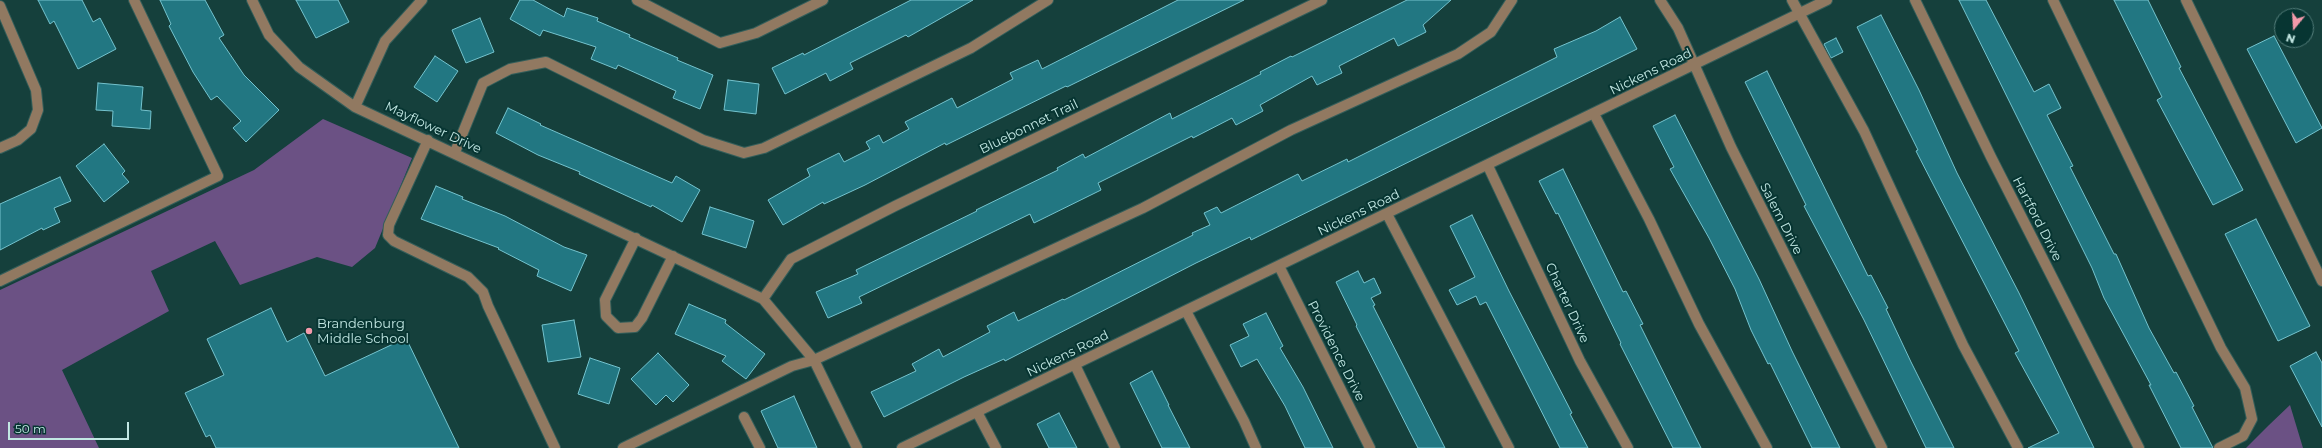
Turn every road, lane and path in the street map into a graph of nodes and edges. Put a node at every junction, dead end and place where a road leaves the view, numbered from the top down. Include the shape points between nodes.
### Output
1 (134, 0) edge
2 (252, 0) edge
3 (422, 0) edge
4 (637, 0) edge
5 (823, 0) edge
6 (1048, 0) edge
7 (1322, 0) edge
8 (1512, 0) edge
9 (1660, 0) edge
10 (1792, 0) edge
11 (1827, 0) edge
12 (1915, 0) edge
13 (2052, 0) edge
14 (2186, 0) edge
15 (0, 6) edge
16 (1799, 14) junction
17 (1693, 66) junction
18 (355, 107) junction
19 (1594, 114) junction
20 (428, 140) junction
21 (0, 148) edge
22 (455, 152) junction
23 (1488, 166) junction
24 (1388, 214) junction
25 (636, 238) junction
26 (673, 256) junction
27 (1279, 266) junction
28 (0, 281) edge
29 (2322, 281) edge
30 (763, 299) junction
31 (1186, 311) junction
32 (814, 360) junction
33 (1075, 365) junction
34 (977, 412) junction
35 (744, 417) dead end
36 (555, 448) edge
37 (623, 448) edge
38 (760, 448) edge
39 (857, 448) edge
40 (902, 448) edge
41 (996, 448) edge
42 (1115, 448) edge
43 (1256, 448) edge
44 (1370, 448) edge
45 (1509, 448) edge
46 (1628, 448) edge
47 (1767, 448) edge
48 (1882, 448) edge
49 (2018, 448) edge
50 (2139, 448) edge
51 (2219, 448) edge

1 - 28 street via 218,176
2 - 18 street, Mayflower Drive via 270,35 299,67
3 - 18 street via 385,41
4 - 5 street via 720,42 756,33
6 - 22 street via 971,48 764,148 744,153 703,140 546,62 510,69 483,83
7 - 30 street, Bluebonnet Trail via 895,206 791,259
8 - 32 street via 1491,32 1458,54 1291,130 1143,208
9 - 17 street, Salem Drive via 1678,28
10 - 16 street
11 - 16 street, Nickens Road
12 - 50 street, Hartford Drive via 1991,157
13 - 51 street via 2221,348 2245,388 2252,419 2243,436
14 - 29 street
15 - 21 street via 36,90 38,110 31,129 18,140
16 - 17 street, Nickens Road
16 - 49 street via 1864,131 1963,345
17 - 19 street, Nickens Road
17 - 48 street, Salem Drive
18 - 20 street, Mayflower Drive
19 - 23 street, Nickens Road
19 - 47 street via 1649,219 1699,324
20 - 22 street, Mayflower Drive
20 - 36 street via 389,225 388,235 394,241 468,277 483,292
22 - 25 street, Mayflower Drive
23 - 24 street, Nickens Road
23 - 46 street, Charter Drive via 1580,360
24 - 27 street, Nickens Road
24 - 45 street
25 - 26 street, Mayflower Drive
25 - 26 street via 605,300 606,316 618,328 635,327
26 - 30 street, Mayflower Drive
27 - 31 street, Nickens Road
27 - 44 street, Providence Drive
30 - 32 street, Mayflower Drive
31 - 33 street, Nickens Road
31 - 43 street
32 - 37 street via 792,366
32 - 39 street, Mayflower Drive
33 - 34 street, Nickens Road
33 - 42 street
34 - 40 street, Nickens Road
34 - 41 street
35 - 38 street

